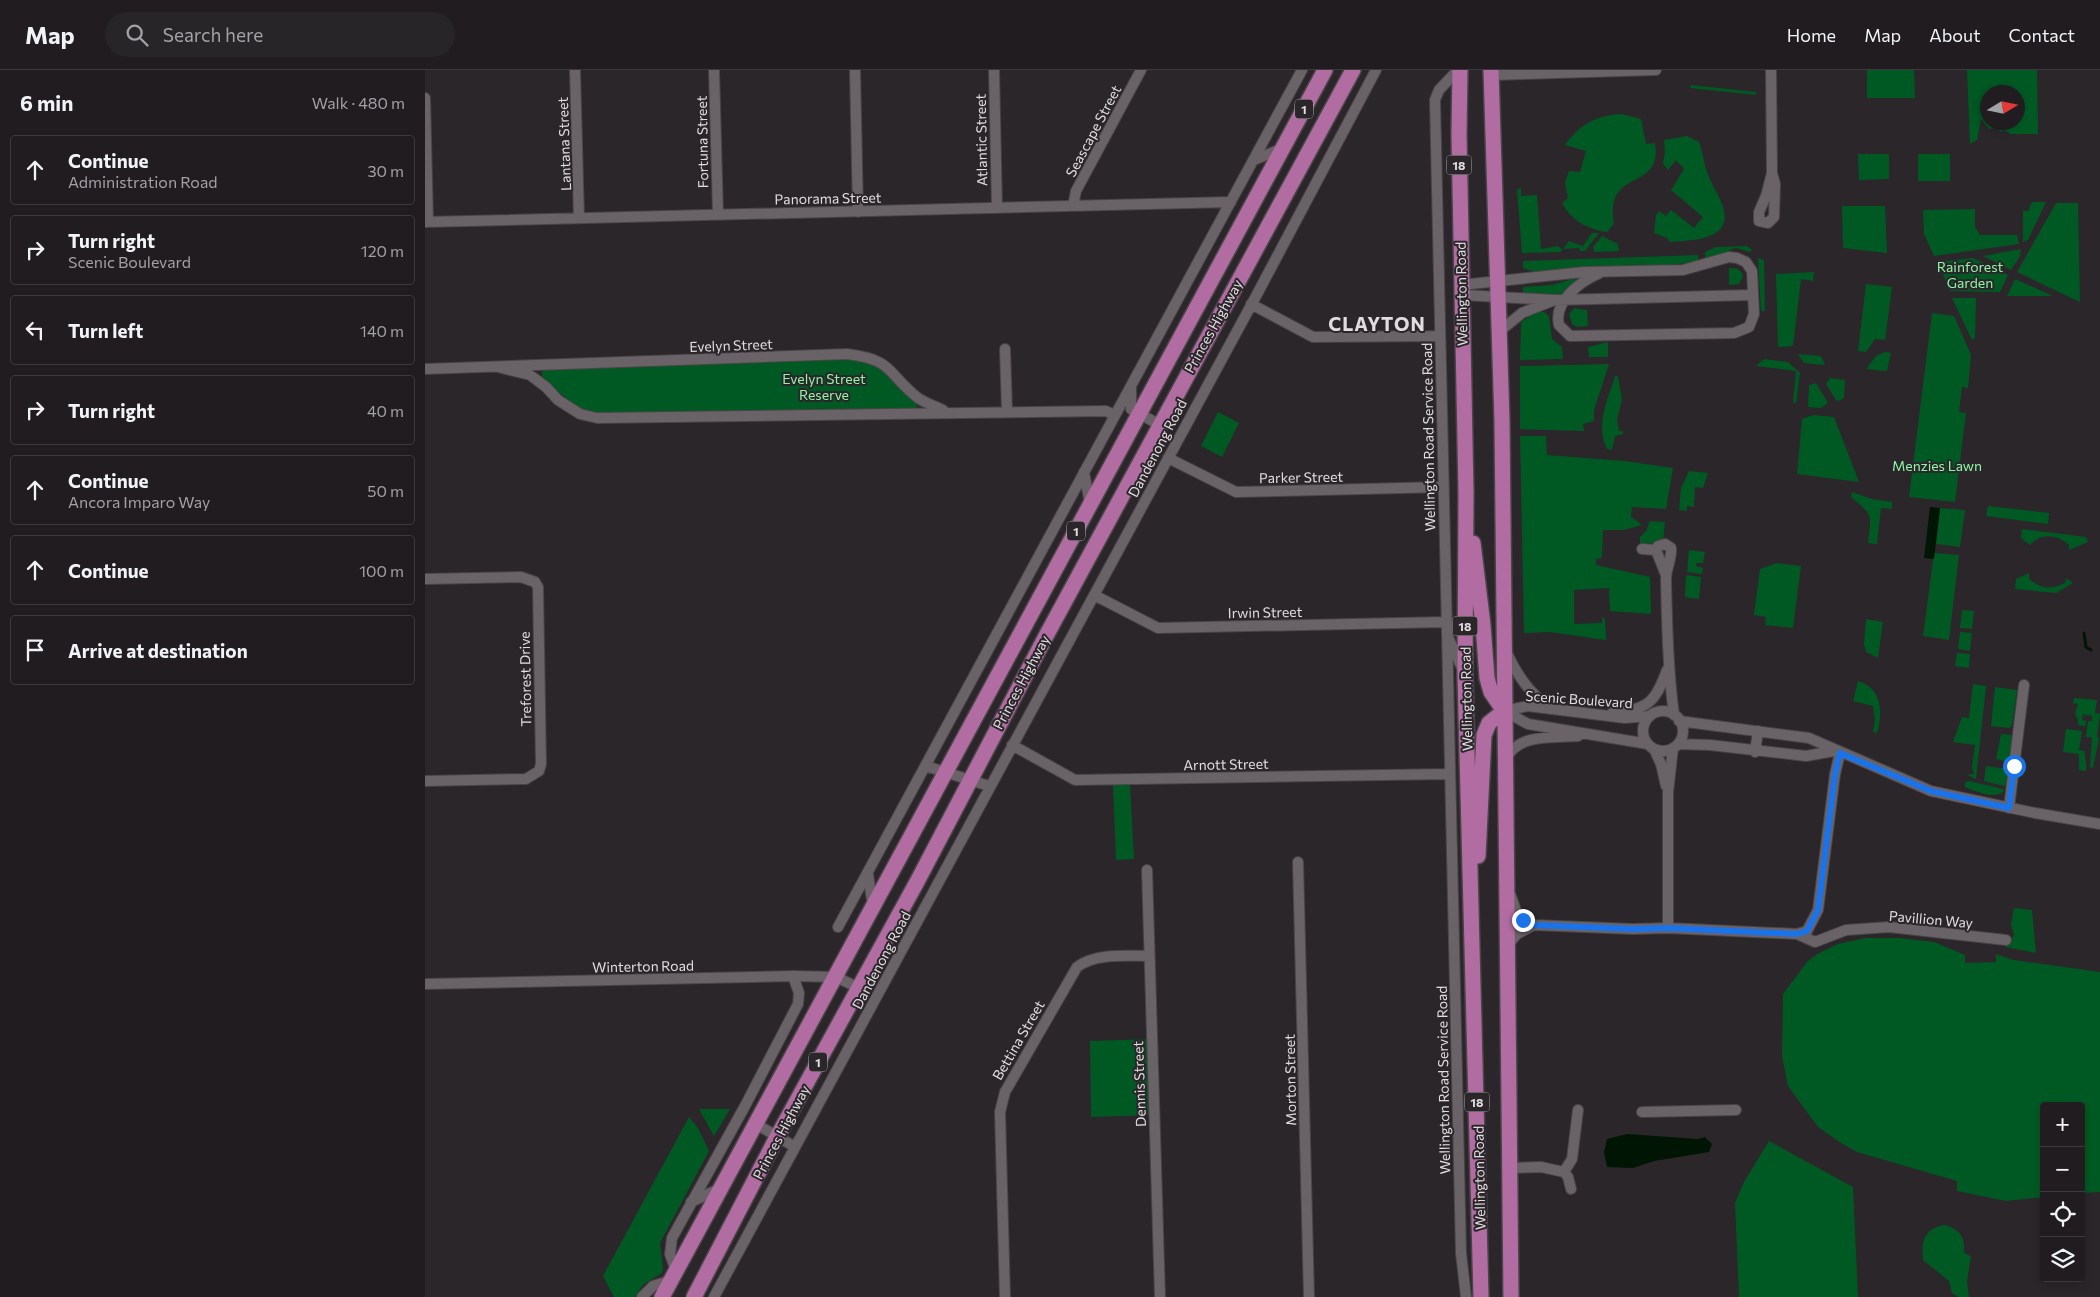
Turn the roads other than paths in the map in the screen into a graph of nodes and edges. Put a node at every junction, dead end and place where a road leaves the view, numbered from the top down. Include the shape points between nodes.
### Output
1 (575, 70) edge
2 (714, 70) edge
3 (855, 70) edge
4 (994, 70) edge
5 (1141, 70) edge
6 (1302, 70) edge
7 (1325, 70) edge
8 (1353, 70) edge
9 (1376, 70) edge
10 (1459, 70) edge
11 (1656, 70) edge
12 (1771, 70) edge
13 (1491, 72) edge
14 (425, 98) edge
15 (1283, 148) junction
16 (1254, 160) junction
17 (1772, 173) dead end
18 (1231, 202) junction
19 (1073, 206) junction
20 (997, 208) junction
21 (858, 212) junction
22 (718, 214) junction
23 (579, 218) junction
24 (427, 222) edge
25 (1600, 273) junction
26 (1462, 290) junction
27 (1499, 290) junction
28 (1753, 296) junction
29 (1555, 300) junction
30 (1567, 300) junction
31 (1251, 304) junction
32 (1500, 330) junction
33 (1440, 336) junction
34 (1005, 349) dead end
35 (498, 367) junction
36 (425, 369) edge
37 (1132, 383) junction
38 (1007, 411) junction
39 (946, 412) junction
40 (1114, 415) junction
41 (1139, 415) junction
42 (1160, 425) junction
43 (1168, 458) junction
44 (1084, 472) junction
45 (1443, 487) junction
46 (1466, 493) junction
47 (1090, 504) junction
48 (1642, 549) dead end
49 (425, 578) edge
50 (1094, 595) junction
51 (1445, 622) junction
52 (1446, 633) junction
53 (1503, 643) junction
54 (1668, 666) junction
55 (1465, 675) junction
56 (2024, 685) dead end
57 (1550, 709) junction
58 (1504, 711) junction
59 (1602, 714) junction
60 (1655, 714) junction
61 (1677, 718) junction
62 (1758, 731) junction
63 (1596, 735) junction
64 (1012, 745) junction
65 (1676, 746) junction
66 (1651, 747) junction
67 (1755, 752) junction
68 (1837, 752) junction
69 (1505, 762) junction
70 (926, 766) junction
71 (947, 773) junction
72 (1449, 774) junction
73 (970, 780) junction
74 (425, 781) edge
75 (989, 786) junction
76 (1668, 792) junction
77 (2009, 808) junction
78 (2100, 824) edge
79 (1469, 841) junction
80 (1298, 862) dead end
81 (1451, 862) junction
82 (1147, 870) dead end
83 (868, 874) junction
84 (1507, 882) junction
85 (873, 907) junction
86 (1533, 925) junction
87 (838, 927) dead end
88 (1668, 928) junction
89 (1797, 934) junction
90 (2006, 940) dead end
91 (1507, 946) junction
92 (1149, 956) junction
93 (1474, 957) junction
94 (793, 976) junction
95 (836, 977) junction
96 (425, 984) edge
97 (859, 988) junction
98 (770, 1097) junction
99 (745, 1106) junction
100 (1578, 1110) dead end
101 (1736, 1110) dead end
102 (1642, 1112) dead end
103 (756, 1124) junction
104 (777, 1137) junction
105 (795, 1147) junction
106 (1509, 1168) junction
107 (1564, 1172) junction
108 (721, 1188) junction
109 (1571, 1189) dead end
110 (690, 1203) junction
111 (674, 1276) junction
112 (642, 1297) edge
113 (663, 1297) edge
114 (694, 1297) edge
115 (713, 1297) edge
116 (1005, 1297) edge
117 (1160, 1297) edge
118 (1309, 1297) edge
119 (1466, 1297) edge
120 (1481, 1297) edge
121 (1511, 1297) edge

1 - 23 street, Lantana Street
2 - 22 street, Fortuna Street
3 - 21 street
4 - 20 street, Atlantic Street
5 - 19 street, Seascape Street via 1076,191
6 - 16 street
7 - 15 highway, Princes Highway / 1
8 - 42 highway, Princes Highway / 1
9 - 31 street, Dandenong Road
10 - 26 highway, Wellington Road / 18
10 - 33 street, Wellington Road Service Road via 1439,90 1435,100
11 - 13 street
12 - 17 street
13 - 27 highway, 18
14 - 24 street
15 - 16 street
15 - 41 highway, Princes Highway / 1
16 - 18 street
18 - 19 street, Panorama Street
18 - 37 street
19 - 20 street, Panorama Street
20 - 21 street, Panorama Street
21 - 22 street, Panorama Street
22 - 23 street, Panorama Street
23 - 24 street, Panorama Street
25 - 27 street via 1581,272
25 - 28 street via 1683,270 1733,257 1750,267
25 - 30 street via 1579,285
26 - 27 street
26 - 27 street
26 - 46 highway, Wellington Road / 18
27 - 29 street
27 - 32 highway, 18
28 - 30 street
28 - 30 street via 1752,322 1738,332 1604,336 1573,336 1564,331 1558,313
29 - 30 street
29 - 32 street via 1522,313
31 - 33 street via 1313,337
31 - 43 street, Dandenong Road
32 - 53 highway, 18
33 - 45 street, Wellington Road Service Road
34 - 38 street
35 - 36 street, Evelyn Street
35 - 39 street, Evelyn Street via 530,375 547,387 557,400 580,414 597,418
35 - 39 street, Evelyn Street via 847,354 870,357 886,365 918,398
37 - 40 street
37 - 41 street via 1131,407
38 - 39 street, Evelyn Street
38 - 40 street, Evelyn Street via 1106,411
40 - 44 street
41 - 42 street, Dandenong Road
41 - 47 highway, Princes Highway / 1
42 - 73 highway, Princes Highway / 1
43 - 45 street, Parker Street via 1236,492
43 - 50 street, Dandenong Road
44 - 47 street
44 - 70 street
45 - 51 street, Wellington Road Service Road
46 - 55 highway, Wellington Road / 18
46 - 58 highway via 1487,678 1491,692
47 - 71 highway, Princes Highway / 1
48 - 54 street via 1656,550 1665,544 1671,548 1666,574
49 - 74 street, Treforest Drive via 521,577 538,586 541,764 539,771 526,779
50 - 51 street, Irwin Street via 1158,628
50 - 64 street, Dandenong Road
51 - 52 street, Wellington Road Service Road
52 - 55 street, Wellington Road Service Road
52 - 72 street, Wellington Road Service Road
53 - 57 street via 1517,675 1528,690
53 - 58 highway, 18
54 - 59 street via 1656,697 1649,704 1639,709
54 - 60 street
54 - 61 street
55 - 79 highway, Wellington Road / 18
56 - 77 street
57 - 58 street, Scenic Boulevard via 1528,706
57 - 59 street, Scenic Boulevard
58 - 63 street, Scenic Boulevard via 1528,724
58 - 69 highway, 18
58 - 93 highway via 1489,723 1483,746
59 - 60 street, Scenic Boulevard via 1625,718
60 - 61 street
60 - 66 street via 1644,726 1643,733
61 - 62 street
61 - 65 street via 1682,733
62 - 67 street
62 - 68 street via 1809,738
63 - 66 street, Scenic Boulevard
63 - 69 street via 1523,741 1511,749
64 - 72 street, Arnott Street via 1075,780
64 - 75 street, Dandenong Road
65 - 66 street via 1663,751
65 - 67 street via 1710,745
65 - 76 street
66 - 76 street via 1661,764
67 - 68 street via 1806,756
68 - 77 street via 1931,791
68 - 89 street via 1818,910 1807,931
69 - 84 highway, 18
70 - 71 street
70 - 83 street
71 - 73 street
71 - 85 highway, Princes Highway / 1
72 - 81 street, Wellington Road Service Road
73 - 75 street
73 - 97 highway, Princes Highway / 1
75 - 105 street, Dandenong Road
76 - 88 street
77 - 78 street
79 - 81 street
79 - 93 highway, Wellington Road / 18
80 - 118 street, Morton Street
81 - 119 street, Wellington Road Service Road via 1461,1253
82 - 92 street, Dennis Street
83 - 85 street
83 - 87 street
84 - 86 street via 1517,914
84 - 91 highway, 18
85 - 95 highway, Princes Highway / 1
86 - 88 street, Pavillion Way
86 - 91 street via 1517,934
88 - 89 street, Pavillion Way
89 - 90 street, Pavillion Way via 1815,942 1846,930 1889,927
91 - 106 highway, 18
92 - 116 street, Bettina Street via 1098,958 1087,960 1077,968 1005,1092 1000,1112
92 - 117 street, Dennis Street
93 - 120 highway, Wellington Road / 18
94 - 95 street, Winterton Road
94 - 96 street, Winterton Road
94 - 99 street via 799,993 798,1004
95 - 97 street, Winterton Road
95 - 98 highway, Princes Highway / 1
97 - 104 highway, Princes Highway / 1
98 - 99 street, Princes Highway
98 - 103 highway, Princes Highway / 1
99 - 110 street
100 - 107 street via 1572,1159
101 - 102 street
103 - 104 street
103 - 108 highway, Princes Highway / 1
104 - 105 street
104 - 114 highway, Princes Highway / 1
105 - 115 street, Dandenong Road
106 - 107 street via 1541,1167
106 - 121 highway, 18
107 - 109 street
108 - 110 street
108 - 111 highway, Princes Highway / 1
110 - 111 street via 670,1243
111 - 112 street via 653,1286
111 - 113 highway, Princes Highway / 1

